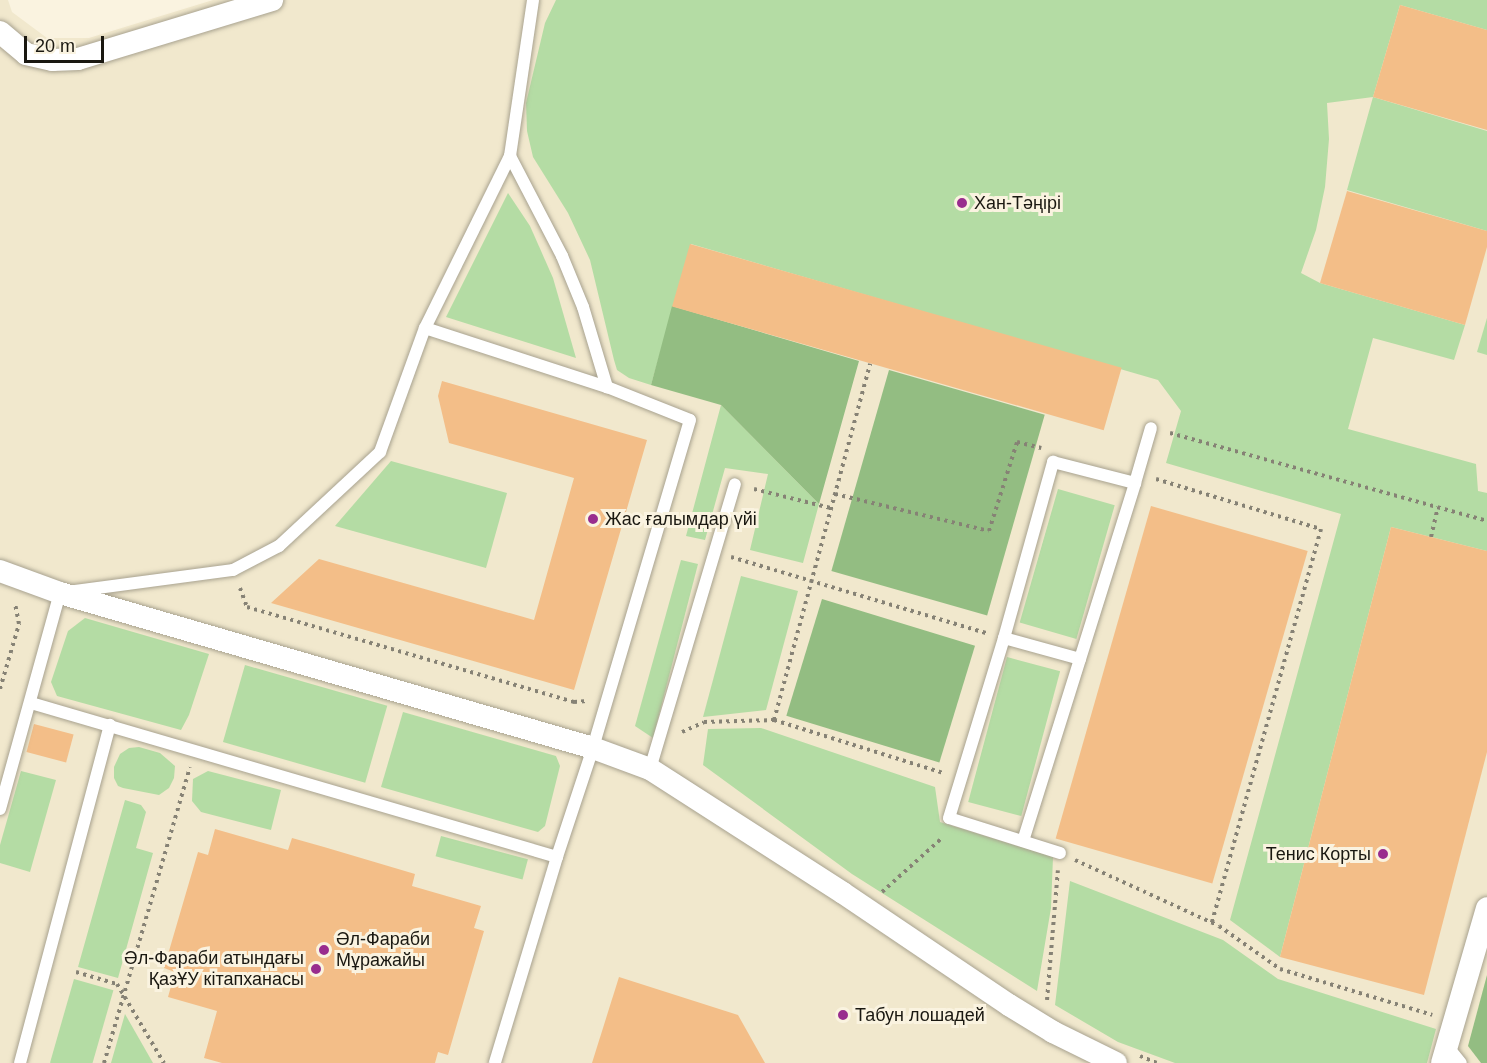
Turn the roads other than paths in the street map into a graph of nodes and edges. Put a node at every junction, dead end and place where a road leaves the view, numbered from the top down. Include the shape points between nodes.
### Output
1 (272, 0) edge
2 (533, 0) edge
3 (0, 33) edge
4 (510, 156) junction
5 (425, 328) junction
6 (607, 387) junction
7 (1151, 428) road end
8 (1136, 478) junction
9 (735, 484) road end
10 (4, 572) edge
11 (60, 593) junction
12 (1004, 638) junction
13 (1080, 659) junction
14 (31, 703) junction
15 (110, 724) junction
16 (594, 748) junction
17 (650, 769) junction
18 (0, 809) edge
19 (1023, 842) junction
20 (1060, 853) road end
21 (557, 857) junction
22 (1487, 909) edge
23 (1450, 1057) edge
24 (20, 1063) edge
25 (495, 1063) edge
26 (1116, 1063) edge

1 - 3 street via 78,59 51,60 26,54
2 - 4 lane
4 - 5 lane
4 - 6 lane via 562,256 583,307
5 - 6 lane
5 - 11 lane via 380,452 279,546 233,570
6 - 16 lane via 690,420
7 - 8 lane
8 - 12 lane via 1053,462
8 - 13 lane
9 - 17 lane
10 - 11 street
11 - 14 lane
11 - 16 street
12 - 13 lane
12 - 19 lane via 950,818
13 - 19 lane
14 - 15 lane
14 - 18 lane
15 - 21 lane
15 - 24 lane
16 - 17 street
16 - 21 lane
17 - 26 street via 1009,1005
19 - 20 lane
21 - 25 lane
22 - 23 street

